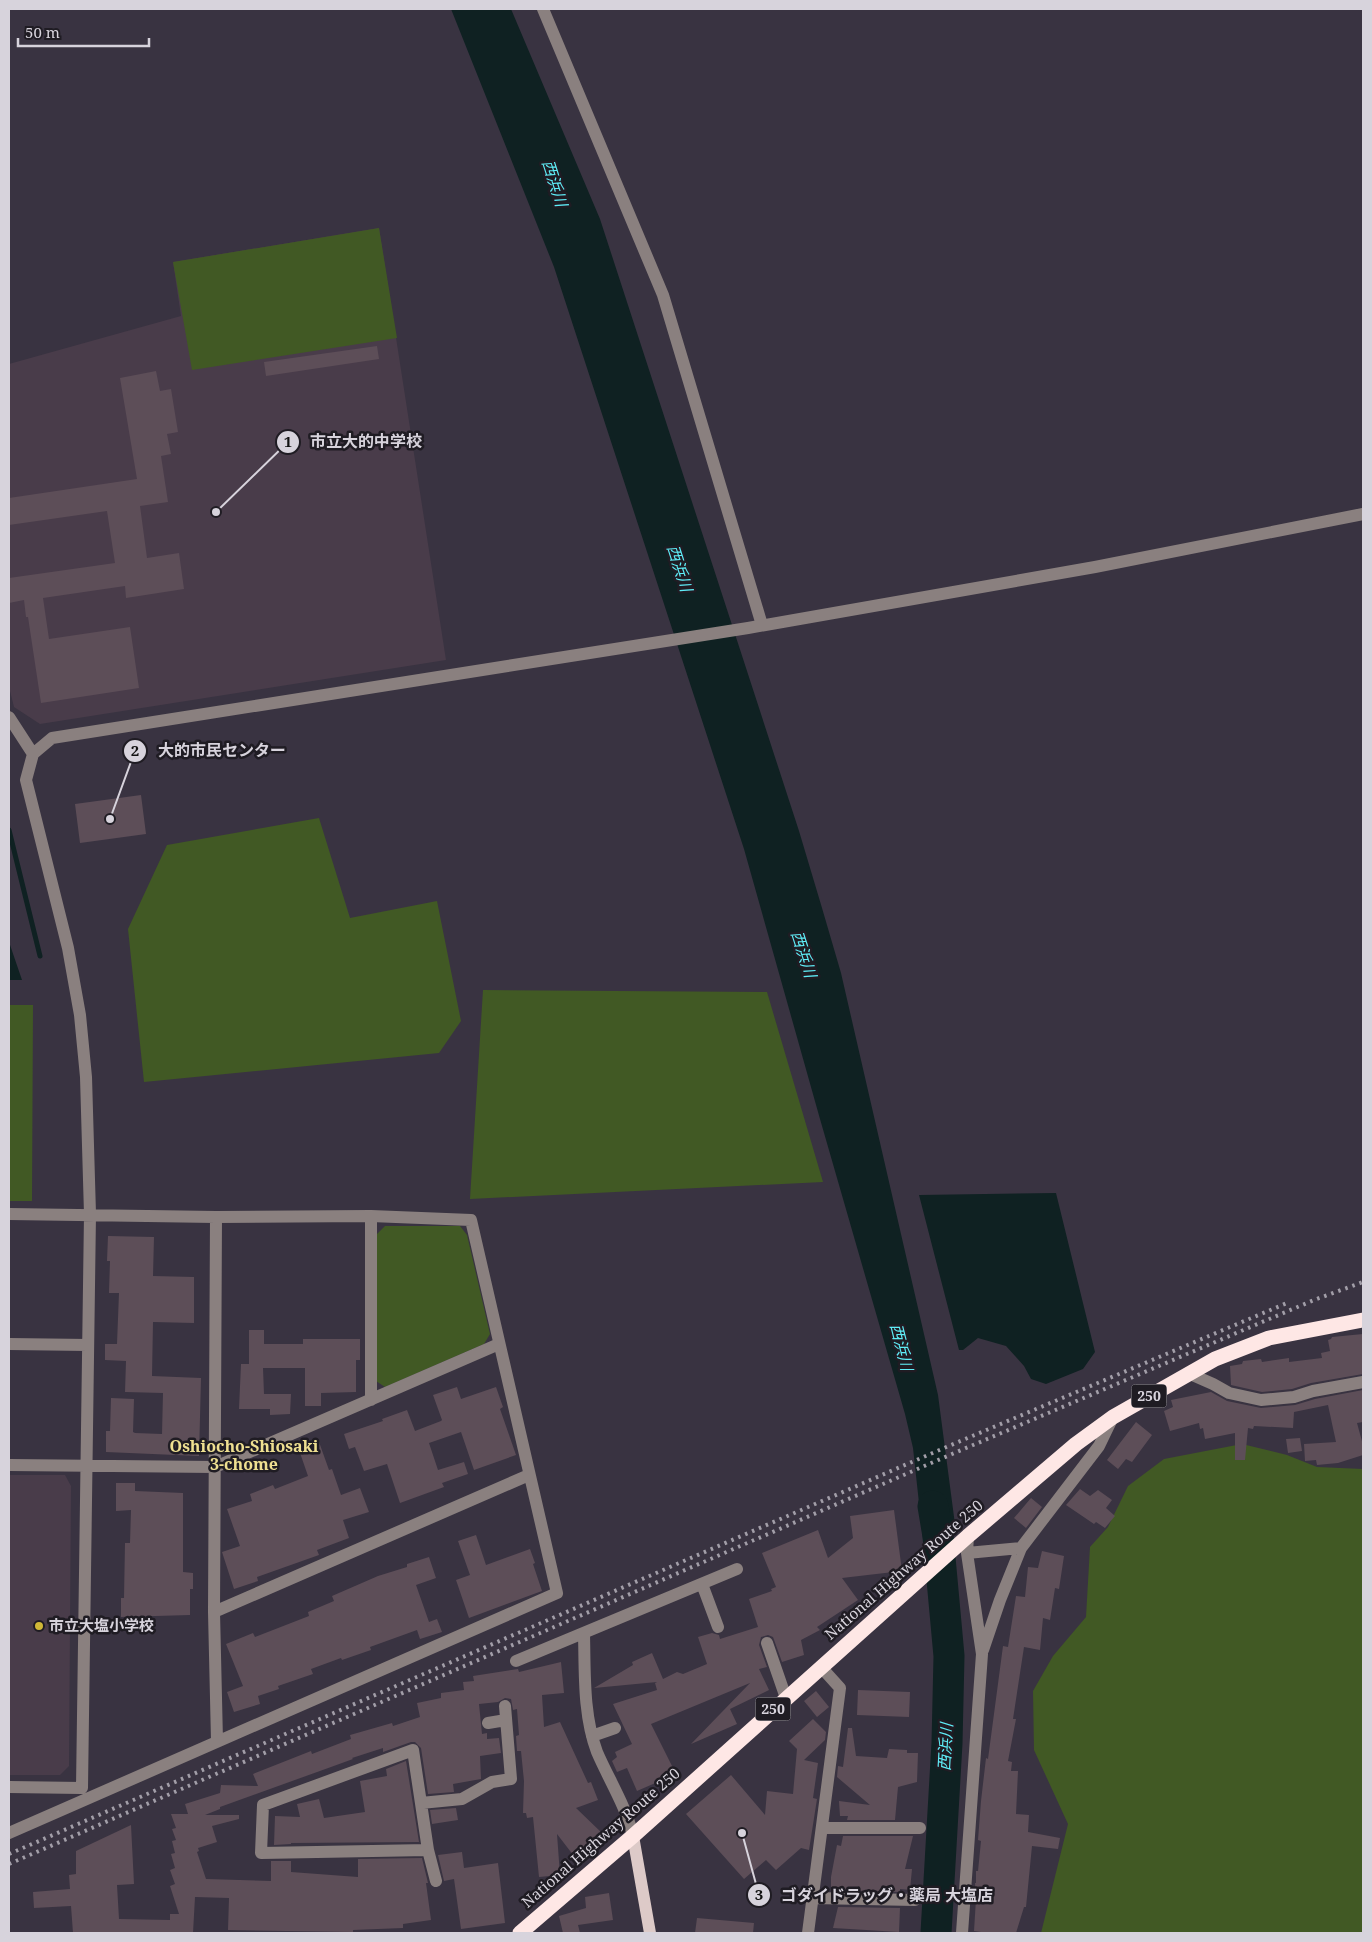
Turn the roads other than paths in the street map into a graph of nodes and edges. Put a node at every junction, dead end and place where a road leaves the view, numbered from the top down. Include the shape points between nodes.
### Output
1 (543, 9) edge
2 (1363, 514) edge
3 (762, 625) junction
4 (9, 717) edge
5 (33, 754) junction
6 (9, 1214) edge
7 (90, 1214) junction
8 (371, 1216) junction
9 (216, 1217) junction
10 (1363, 1320) edge
11 (9, 1344) edge
12 (499, 1344) junction
13 (88, 1345) junction
14 (1188, 1373) junction
15 (1363, 1382) edge
16 (371, 1400) junction
17 (1113, 1417) junction
18 (86, 1465) junction
19 (9, 1466) edge
20 (215, 1467) junction
21 (529, 1475) junction
22 (968, 1536) junction
23 (1021, 1548) junction
24 (967, 1553) junction
25 (737, 1568) dead end
26 (702, 1584) junction
27 (214, 1612) junction
28 (718, 1626) dead end
29 (584, 1634) junction
30 (768, 1643) dead end
31 (982, 1654) junction
32 (516, 1661) dead end
33 (821, 1667) junction
34 (786, 1698) junction
35 (505, 1706) dead end
36 (506, 1720) junction
37 (488, 1723) dead end
38 (615, 1728) dead end
39 (592, 1736) junction
40 (217, 1741) junction
41 (9, 1787) edge
42 (82, 1794) junction
43 (421, 1802) junction
44 (822, 1828) junction
45 (920, 1828) dead end
46 (9, 1833) edge
47 (633, 1836) junction
48 (428, 1850) junction
49 (436, 1881) dead end
50 (813, 1898) junction
51 (915, 1900) dead end
52 (520, 1933) edge
53 (650, 1933) edge
54 (808, 1933) edge
55 (962, 1933) edge

1 - 3 street via 662,295
2 - 3 street via 1095,567
3 - 5 street via 52,738
4 - 5 street
5 - 7 street via 26,780 68,948 80,1015 86,1077
6 - 7 street
7 - 9 street
7 - 13 street
8 - 9 street
8 - 12 street via 470,1220
8 - 16 street
9 - 20 street
10 - 14 highway, National Highway Route 250 / 250 via 1269,1338
11 - 13 street
12 - 16 street
12 - 21 street
13 - 18 street
14 - 15 street via 1229,1393 1261,1400 1294,1397
14 - 17 highway, National Highway Route 250 / 250
16 - 20 street
17 - 22 highway, National Highway Route 250 / 250 via 1076,1444
17 - 23 street via 1099,1446
18 - 19 street
18 - 20 street
18 - 42 street
20 - 27 street
21 - 27 street
21 - 40 street via 557,1592
22 - 24 street
22 - 33 highway, National Highway Route 250 / 250
23 - 24 street
23 - 31 street
24 - 31 street
25 - 26 street
26 - 28 street
26 - 29 street
27 - 40 street
29 - 32 street
29 - 39 street via 585,1681
30 - 34 street
31 - 55 street
33 - 34 highway, National Highway Route 250 / 250
33 - 44 street via 840,1688
34 - 47 highway, National Highway Route 250 / 250
35 - 36 street
36 - 37 street
36 - 43 street via 511,1779 492,1782 462,1799
38 - 39 street
39 - 47 street via 629,1819
40 - 42 street
41 - 42 street
42 - 46 street
43 - 48 street
43 - 48 street via 413,1750 263,1805 261,1853
44 - 45 street
44 - 50 street
47 - 52 highway, National Highway Route 250 / 250
47 - 53 main road
48 - 49 street
50 - 51 street
50 - 54 street

